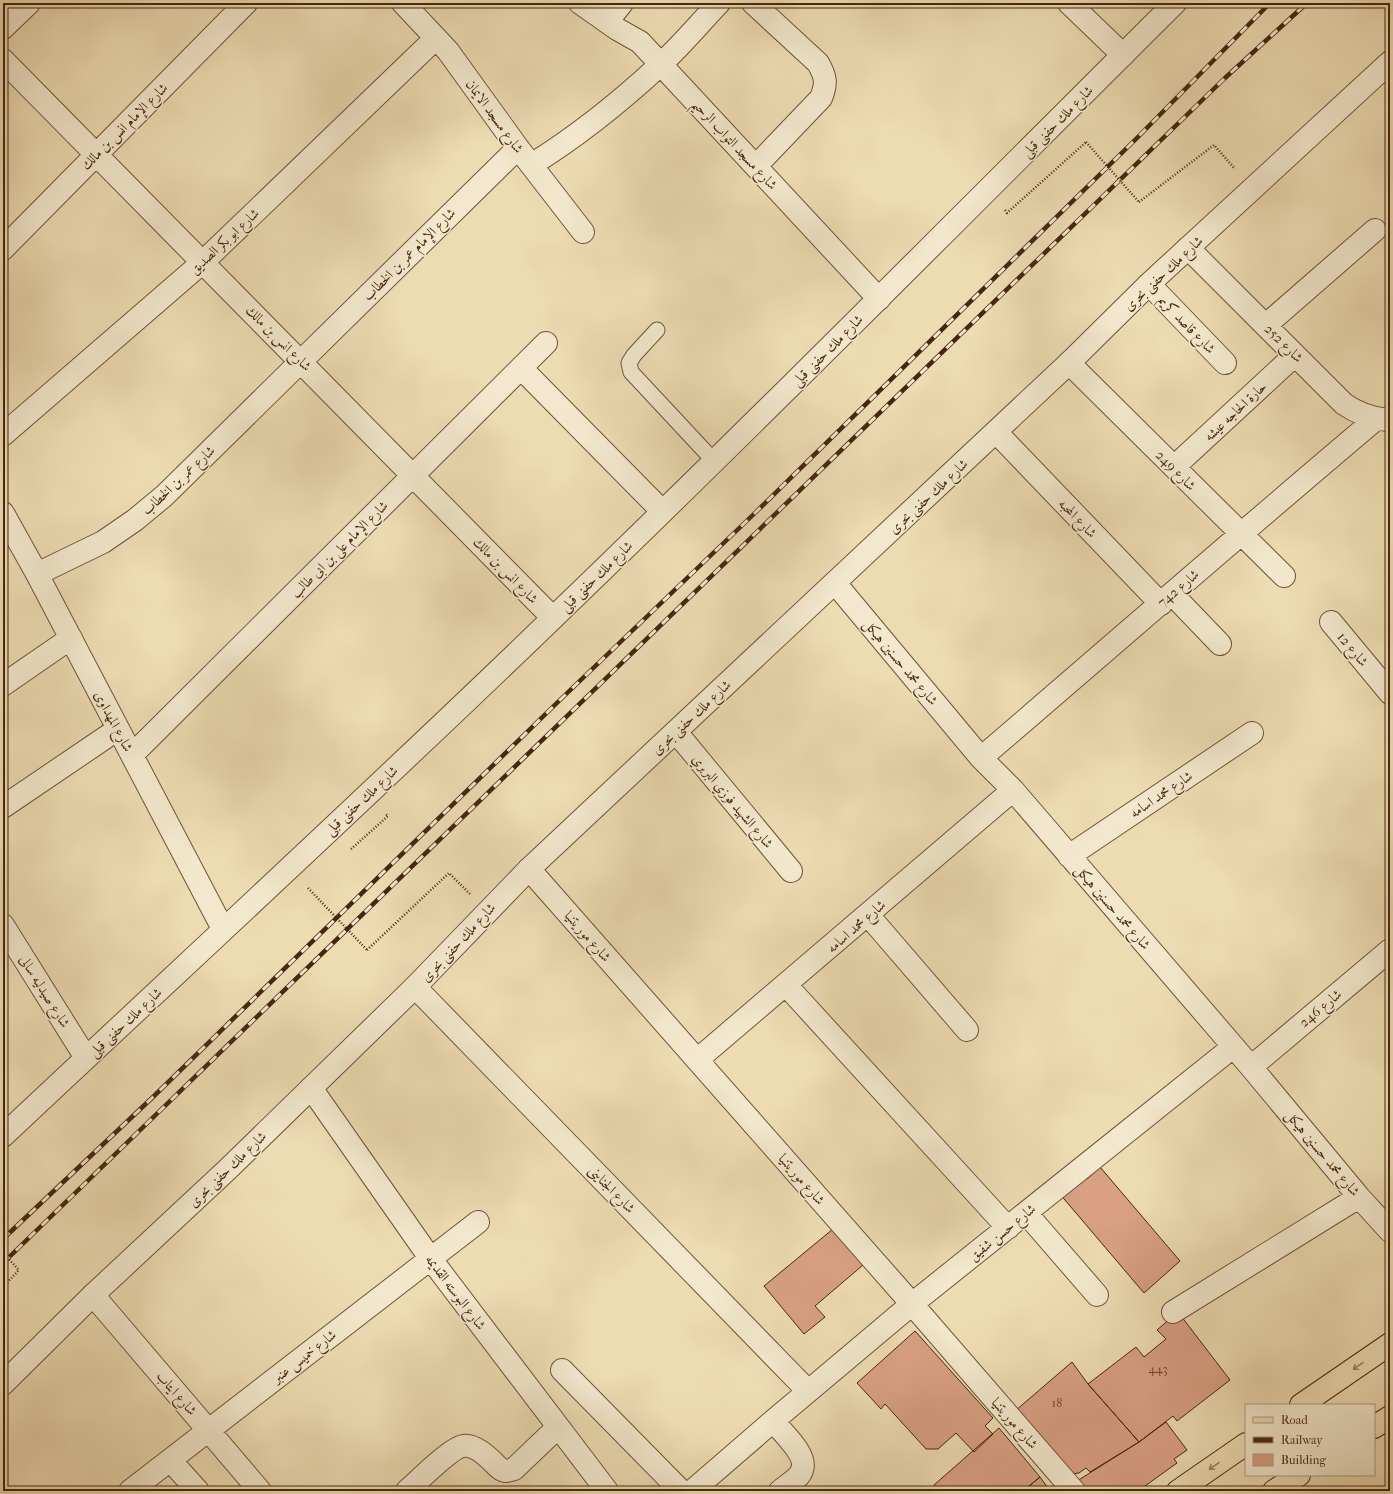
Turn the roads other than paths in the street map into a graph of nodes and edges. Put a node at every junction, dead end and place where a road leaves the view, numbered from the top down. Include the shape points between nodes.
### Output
1 (29, 3) edge
2 (246, 3) edge
3 (403, 3) edge
4 (580, 3) edge
5 (622, 3) edge
6 (719, 3) edge
7 (753, 3) edge
8 (1069, 3) edge
9 (1175, 3) edge
10 (607, 22) junction
11 (3, 28) edge
12 (436, 38) junction
13 (1123, 55) junction
14 (3, 60) edge
15 (662, 64) junction
16 (1389, 66) edge
17 (518, 148) junction
18 (96, 154) junction
19 (531, 165) junction
20 (756, 166) junction
21 (1375, 230) dead end
22 (583, 232) dead end
23 (3, 248) edge
24 (1188, 248) junction
25 (203, 262) junction
26 (1149, 284) junction
27 (879, 298) junction
28 (1266, 325) junction
29 (657, 330) dead end
30 (546, 343) dead end
31 (1295, 355) junction
32 (301, 361) junction
33 (1225, 363) dead end
34 (1069, 364) junction
35 (521, 368) junction
36 (1383, 420) edge
37 (996, 432) junction
38 (3, 435) edge
39 (714, 461) junction
40 (1174, 467) junction
41 (413, 476) junction
42 (662, 511) junction
43 (3, 513) edge
44 (1240, 534) junction
45 (37, 574) junction
46 (1284, 576) dead end
47 (835, 583) junction
48 (1166, 599) junction
49 (553, 618) junction
50 (1331, 622) dead end
51 (71, 638) junction
52 (1220, 644) dead end
53 (3, 685) edge
54 (1390, 693) edge
55 (118, 728) junction
56 (676, 732) junction
57 (1252, 733) dead end
58 (132, 755) junction
59 (981, 758) junction
60 (1013, 790) junction
61 (3, 807) edge
62 (1069, 856) junction
63 (529, 869) junction
64 (791, 871) dead end
65 (868, 916) junction
66 (3, 925) edge
67 (223, 929) junction
68 (1390, 950) edge
69 (786, 985) junction
70 (416, 987) junction
71 (967, 1030) dead end
72 (1233, 1047) junction
73 (86, 1058) junction
74 (697, 1060) junction
75 (1251, 1067) junction
76 (311, 1088) junction
77 (3, 1136) edge
78 (1359, 1197) junction
79 (1026, 1213) junction
80 (478, 1222) dead end
81 (1008, 1228) junction
82 (1390, 1231) edge
83 (430, 1258) junction
84 (93, 1295) junction
85 (1097, 1295) dead end
86 (912, 1304) junction
87 (1173, 1312) dead end
88 (1390, 1344) edge
89 (562, 1370) dead end
90 (3, 1384) edge
91 (808, 1391) junction
92 (1302, 1404) edge
93 (1390, 1417) edge
94 (773, 1420) junction
95 (1375, 1426) edge
96 (558, 1427) junction
97 (209, 1430) junction
98 (1245, 1445) edge
99 (170, 1460) junction
100 (1297, 1476) edge
101 (130, 1491) edge
102 (198, 1491) edge
103 (260, 1491) edge
104 (407, 1491) edge
105 (607, 1491) edge
106 (681, 1491) edge
107 (692, 1491) edge
108 (780, 1491) edge
109 (1074, 1491) edge
110 (1178, 1491) edge
111 (1274, 1491) edge

1 - 11 street
2 - 18 street, شارع الإمام انس بن مالك
3 - 12 street, شارع مسجد الايمان
4 - 10 street, شارع مسجد التواب الرحيم
5 - 10 street
6 - 15 street
7 - 20 street via 818,63 825,74 826,86 821,98
8 - 13 street
9 - 13 street, شارع ملك حفنى قبلى
10 - 15 street, شارع مسجد التواب الرحيم via 640,42
12 - 17 street, شارع مسجد الايمان
12 - 25 street, شارع ابو بكر الصديق
13 - 27 street, شارع ملك حفنى قبلى
14 - 18 street, شارع انس بن مالك
15 - 19 street via 590,125
15 - 20 street, شارع مسجد التواب الرحيم
16 - 24 street, شارع ملك حفنى بحرى
17 - 19 street, شارع مسجد الايمان
17 - 32 street, شارع الإمام عمر بن الخطاب
18 - 23 street, شارع الإمام انس بن مالك
18 - 25 street, شارع انس بن مالك
19 - 22 street, شارع مسجد الايمان
20 - 27 street, شارع مسجد التواب الرحيم
21 - 28 street
24 - 26 street, شارع ملك حفنى بحرى
24 - 28 street, شارع 252
25 - 32 street, شارع انس بن مالك
25 - 38 street, شارع ابو بكر الصديق
26 - 33 street, شارع قاصد كريم
26 - 34 street, شارع ملك حفنى بحرى
27 - 39 street, شارع ملك حفنى قبلى
28 - 31 street, شارع 252
29 - 39 lane via 629,363 631,372
30 - 35 street, شارع الإمام على بن ابى طالب
31 - 36 street, شارع 252 via 1344,404 1356,412
31 - 40 street, حارة الحاجه عيشه
32 - 41 street, شارع انس بن مالك
32 - 45 street, شارع عمر بن الخطاب via 164,496 135,520 103,542
34 - 37 street, شارع ملك حفنى بحرى
34 - 40 street, شارع 249
35 - 41 street, شارع الإمام على بن ابى طالب
35 - 42 street
36 - 44 street, شارع 742
37 - 47 street, شارع ملك حفنى بحرى
37 - 48 street, شارع المحبه
39 - 42 street, شارع ملك حفنى قبلى
40 - 44 street, شارع 249
41 - 49 street, شارع انس بن مالك
41 - 58 street, شارع الإمام على بن ابى طالب
42 - 49 street, شارع ملك حفنى قبلى
43 - 45 street, شارع المهداوى
44 - 46 street, شارع 249
44 - 48 street, شارع 742
45 - 51 street, شارع المهداوى
47 - 56 street, شارع ملك حفنى بحرى
47 - 59 street, شارع محمد حسنين هيكل
48 - 52 street, شارع المحبه
48 - 59 street, شارع 742
49 - 67 street, شارع ملك حفنى قبلى
50 - 54 street, شارع 12
51 - 53 street
51 - 55 street, شارع المهداوى
55 - 58 street, شارع المهداوى
55 - 61 street
56 - 63 street, شارع ملك حفنى بحرى
56 - 64 street, شارع الشهيد فوزي البربري
57 - 62 street, شارع محمد اسامه
58 - 67 street, شارع المهداوى
59 - 60 street, شارع محمد حسنين هيكل
60 - 62 street, شارع محمد حسنين هيكل
60 - 65 street, شارع محمد اسامه
62 - 72 street, شارع محمد حسنين هيكل
63 - 70 street, شارع ملك حفنى بحرى
63 - 74 street, شارع موريتنيا
65 - 69 street, شارع محمد اسامه
65 - 71 street
66 - 73 street, شارع صيدليه سالى
67 - 73 street, شارع ملك حفنى قبلى
68 - 75 street, شارع 246
69 - 74 street, شارع محمد اسامه
69 - 81 street
70 - 76 street, شارع ملك حفنى بحرى
70 - 91 street, شارع الجناينى
72 - 75 street, شارع محمد حسنين هيكل
72 - 79 street, شارع حسن شفيق
73 - 77 street, شارع ملك حفنى قبلى
74 - 86 street, شارع موريتنيا
75 - 78 street, شارع محمد حسنين هيكل
76 - 83 street, شارع البوسته القديمه
76 - 84 street, شارع ملك حفنى بحرى
78 - 82 street, شارع محمد حسنين هيكل
78 - 87 street
79 - 81 street, شارع حسن شفيق
79 - 85 street
80 - 83 street, شارع خميس عنبر
81 - 86 street, شارع حسن شفيق
83 - 96 street, شارع البوسته القديمه
83 - 97 street, شارع خميس عنبر
84 - 90 street, شارع ملك حفنى بحرى
84 - 97 street, شارع ايتاب
86 - 91 street, شارع حسن شفيق
86 - 109 street, شارع موريتنيا
88 -> 92 main road
89 - 106 street
91 - 94 street, شارع حسن شفيق
93 - 95 main road
94 - 107 street, شارع حسن شفيق
94 - 108 street via 801,1454 803,1462 802,1471
96 - 104 street via 514,1469 506,1472 478,1450 463,1446 452,1452
96 - 105 street, شارع البوسته القديمه
97 - 99 street, شارع خميس عنبر
97 - 103 street, شارع ايتاب
98 -> 110 main road
99 - 101 street, شارع خميس عنبر
99 - 102 street
100 - 111 main road

